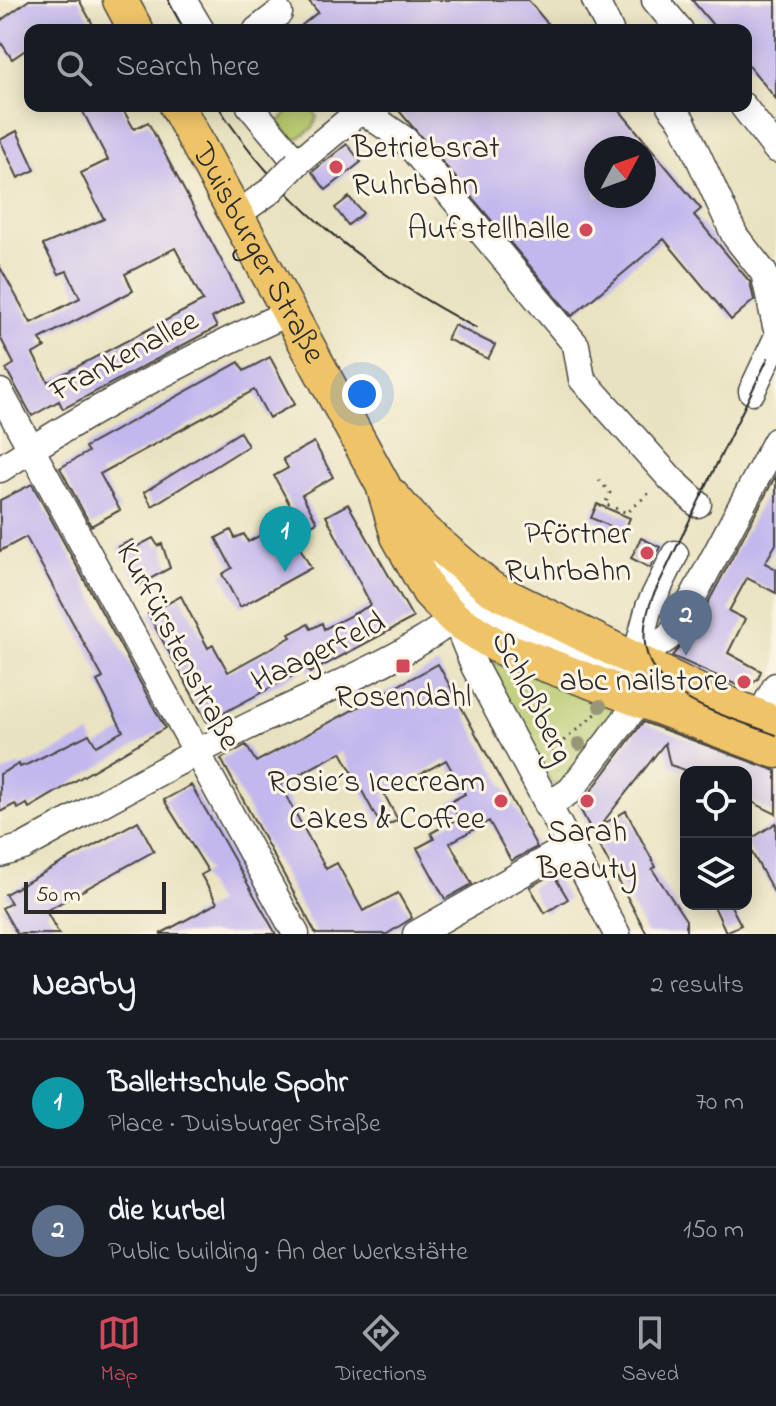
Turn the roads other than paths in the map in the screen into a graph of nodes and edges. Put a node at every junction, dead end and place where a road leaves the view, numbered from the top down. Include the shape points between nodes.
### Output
1 (120, 0) edge
2 (595, 0) edge
3 (655, 0) edge
4 (279, 13) dead end
5 (133, 24) edge
6 (265, 24) edge
7 (607, 24) edge
8 (675, 24) edge
9 (180, 112) edge
10 (255, 112) edge
11 (675, 112) edge
12 (748, 112) edge
13 (776, 149) edge
14 (297, 163) junction
15 (235, 216) junction
16 (288, 313) junction
17 (776, 326) edge
18 (776, 340) edge
19 (752, 391) dead end
20 (0, 392) edge
21 (776, 441) edge
22 (31, 449) junction
23 (0, 469) edge
24 (383, 485) junction
25 (698, 504) dead end
26 (675, 554) dead end
27 (472, 605) junction
28 (632, 681) junction
29 (767, 723) edge
30 (195, 752) junction
31 (547, 806) junction
32 (570, 846) junction
33 (0, 854) edge
34 (296, 934) edge
35 (416, 934) edge
36 (617, 934) edge

1 - 5 main road
2 - 7 street
3 - 8 street
4 - 6 street
9 - 15 main road, Duisburger Straße
10 - 14 street
11 - 17 street via 735,236 764,273
12 - 13 street
14 - 15 street, bridge
14 - 25 street via 355,115 366,113 405,140 576,345 582,379
15 - 16 main road, Duisburger Straße
16 - 22 street, Frankenallee via 216,345
16 - 24 main road, Duisburger Straße
18 - 19 street
20 - 22 street, Kurfürstenstraße
21 - 28 street via 678,625
22 - 23 street, Frankenallee
22 - 30 street, Kurfürstenstraße
24 - 27 main road, Duisburger Straße via 423,531
24 - 27 main road, Duisburger Straße via 398,536 429,592
26 - 28 street via 649,607
27 - 28 main road
27 - 28 main road via 499,647
27 - 30 street, Haagerfeld via 414,645
27 - 31 street, Schloßberg via 475,668
28 - 29 main road
28 - 29 main road via 700,692
28 - 31 street, Schloßberg via 570,791
30 - 33 street, Haagerfeld via 23,847
30 - 34 street, Kurfürstenstraße
31 - 32 street, Schloßberg
32 - 35 street
32 - 36 street, Schloßberg

